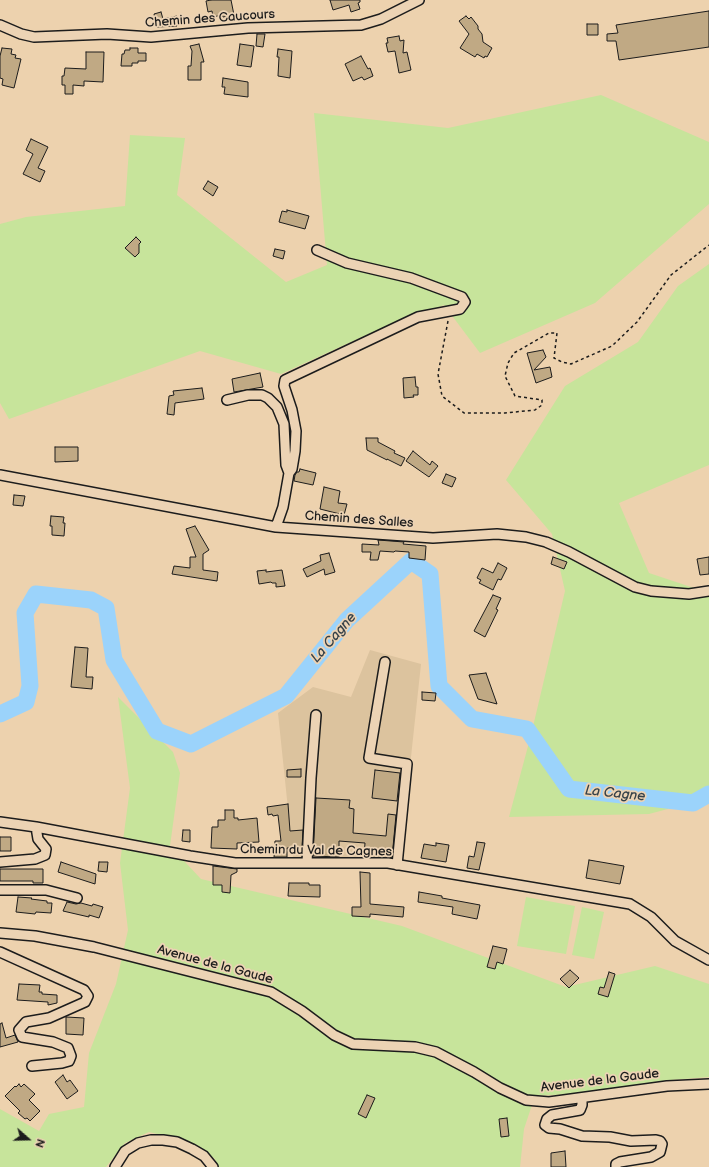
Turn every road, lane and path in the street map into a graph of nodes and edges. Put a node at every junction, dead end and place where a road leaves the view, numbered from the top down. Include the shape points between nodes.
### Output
1 (419, 0) edge
2 (0, 25) edge
3 (709, 245) edge
4 (317, 250) dead end
5 (450, 311) junction
6 (227, 400) dead end
7 (289, 473) junction
8 (0, 475) edge
9 (276, 527) junction
10 (709, 591) edge
11 (385, 662) dead end
12 (316, 714) dead end
13 (0, 822) edge
14 (36, 828) junction
15 (0, 862) edge
16 (307, 863) junction
17 (397, 864) junction
18 (0, 890) edge
19 (77, 898) dead end
20 (0, 933) edge
21 (0, 952) edge
22 (709, 960) edge
23 (32, 1066) dead end
24 (709, 1084) edge
25 (582, 1098) junction
26 (115, 1167) edge
27 (213, 1167) edge
28 (616, 1167) edge

1 - 2 street, Chemin des Caucours via 382,19 361,25 248,28 151,37 107,34 34,36 21,34
3 - 5 path via 671,276 637,322 612,346 571,364 566,363 554,358 557,333 549,333 514,353 505,376 515,396 542,400 542,405 534,410 464,413 442,396 438,374
4 - 5 street via 347,263 411,278 462,297 465,302 463,305
5 - 7 street via 418,316 286,380 284,386 296,431 296,451
6 - 7 street via 262,395 277,408 284,424 286,465
7 - 9 street via 283,507
8 - 9 street, Chemin des Salles
9 - 10 street, Chemin des Salles via 433,538 497,534 526,537 569,552 635,587 689,594
11 - 17 street via 369,758 407,764
12 - 16 street via 310,778
13 - 14 street, Chemin du Val de Cagnes
14 - 15 street via 38,839 46,849 45,855 35,859
14 - 16 street, Chemin du Val de Cagnes via 235,863
16 - 17 street, Chemin du Val de Cagnes
17 - 22 street, Chemin du Val de Cagnes via 630,904 651,917 675,941
18 - 19 street via 46,890
20 - 25 street, Avenue de la Gaude via 35,936 94,947 271,992 334,1035 353,1044 415,1047 436,1052 526,1100 549,1102
21 - 23 street via 84,990 88,996 85,1002 49,1018 26,1022 19,1030 22,1037 53,1042 68,1048 71,1056 69,1061 62,1063
24 - 25 street, Avenue de la Gaude via 666,1086
25 - 28 street via 580,1110 552,1115 545,1125 548,1128 582,1136 631,1141 656,1140 662,1144 660,1152 651,1157 620,1162
26 - 27 street via 125,1151 138,1143 151,1140 177,1142 204,1156

